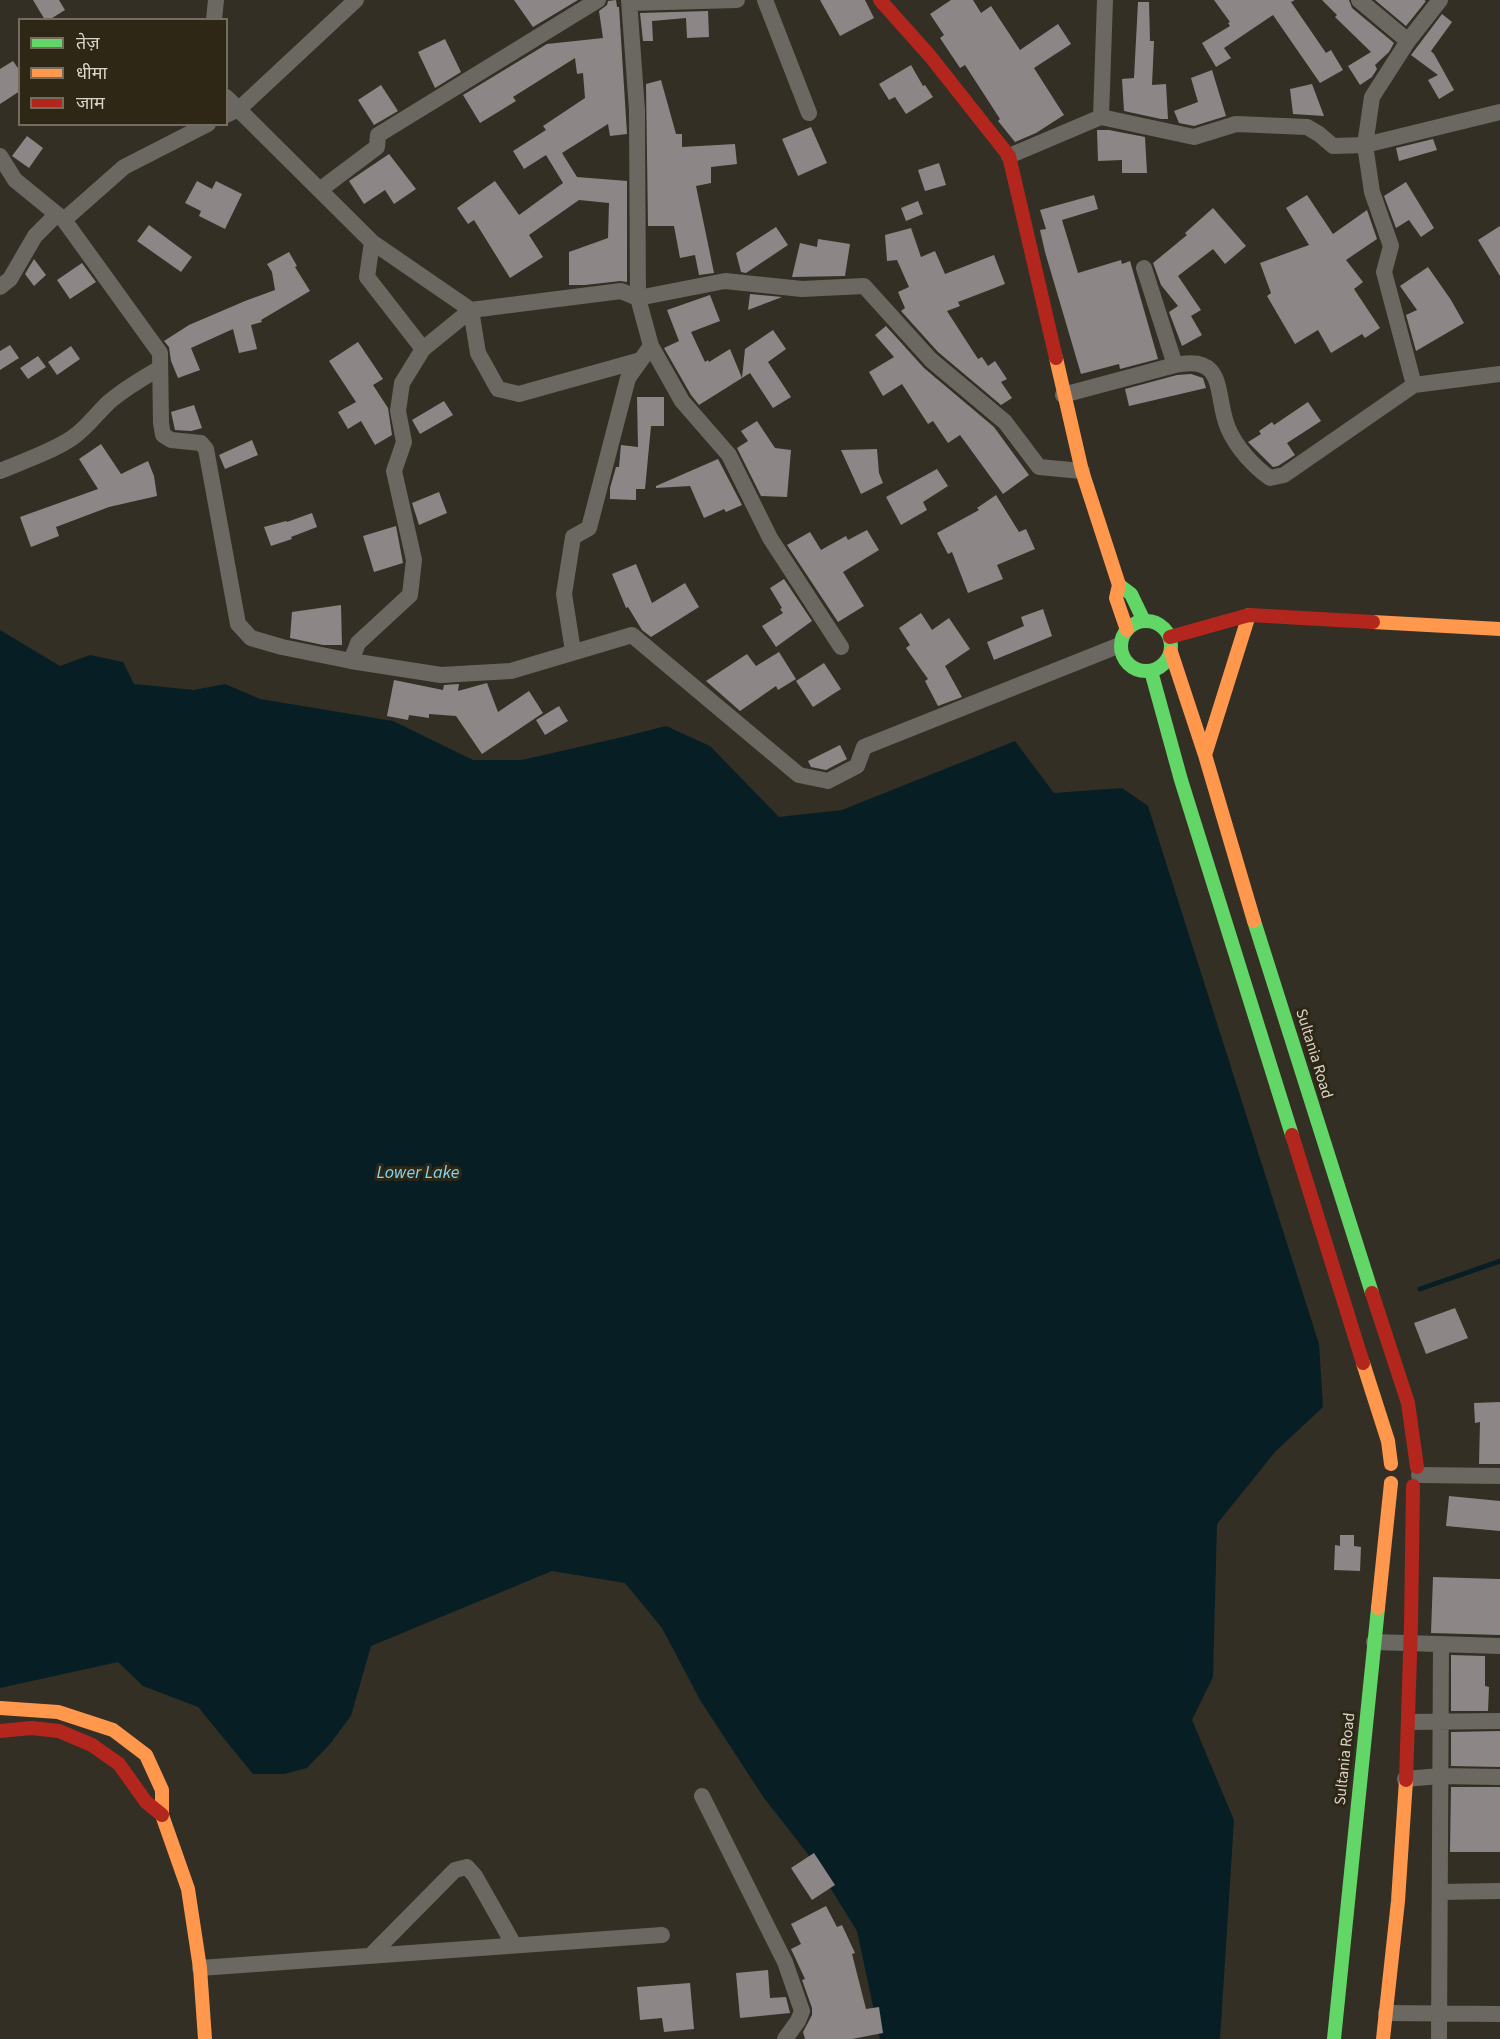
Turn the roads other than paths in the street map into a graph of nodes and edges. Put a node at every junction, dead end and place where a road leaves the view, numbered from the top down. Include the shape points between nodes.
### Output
1 (216, 0) edge
2 (356, 0) edge
3 (598, 0) edge
4 (737, 0) edge
5 (765, 0) edge
6 (880, 0) edge
7 (1105, 0) edge
8 (1359, 0) edge
9 (1440, 0) edge
10 (629, 1) edge
11 (214, 18) edge
12 (1408, 41) junction
13 (233, 112) edge
14 (1500, 112) edge
15 (809, 113) dead end
16 (1101, 117) junction
17 (204, 126) edge
18 (1365, 144) junction
19 (0, 156) edge
20 (1009, 156) junction
21 (321, 189) junction
22 (61, 217) junction
23 (372, 242) junction
24 (1144, 268) dead end
25 (0, 287) edge
26 (638, 298) junction
27 (471, 310) junction
28 (423, 349) junction
29 (646, 353) junction
30 (1175, 365) junction
31 (160, 368) junction
32 (1500, 374) edge
33 (1414, 385) junction
34 (1064, 395) junction
35 (0, 471) edge
36 (1082, 471) junction
37 (1119, 585) junction
38 (1249, 615) junction
39 (1144, 621) junction
40 (1500, 629) edge
41 (1170, 637) junction
42 (1123, 638) junction
43 (841, 647) dead end
44 (573, 651) junction
45 (1171, 652) junction
46 (351, 661) junction
47 (1151, 672) junction
48 (1205, 755) junction
49 (1391, 1464) junction
50 (1416, 1476) junction
51 (1500, 1476) edge
52 (1390, 1483) junction
53 (1374, 1642) junction
54 (1412, 1642) junction
55 (1441, 1644) junction
56 (1500, 1646) edge
57 (0, 1708) edge
58 (1441, 1721) junction
59 (1500, 1721) edge
60 (1409, 1722) junction
61 (0, 1731) edge
62 (1440, 1776) junction
63 (1500, 1777) edge
64 (1404, 1779) junction
65 (702, 1796) dead end
66 (162, 1815) junction
67 (1500, 1891) edge
68 (1440, 1892) junction
69 (662, 1935) dead end
70 (514, 1945) junction
71 (371, 1955) junction
72 (200, 1968) junction
73 (1386, 2013) junction
74 (1439, 2013) junction
75 (1500, 2014) edge
76 (205, 2039) edge
77 (785, 2039) edge
78 (1334, 2039) edge
79 (1383, 2039) edge
80 (1439, 2039) edge

1 - 11 street
2 - 13 street
3 - 21 street via 378,135 377,147
4 - 10 street
5 - 15 street
6 - 20 main road
7 - 16 street
8 - 12 street
9 - 12 street
10 - 26 street via 637,110
12 - 18 street via 1372,97
13 - 21 street
14 - 18 street
16 - 18 street via 1194,137 1236,124 1307,127 1334,146
16 - 20 street
17 - 22 street via 124,167
18 - 33 street via 1372,192 1391,246 1384,272
19 - 22 street via 15,180
20 - 34 main road
21 - 23 street
22 - 25 street via 34,236 10,279
22 - 31 street via 160,352
23 - 27 street
23 - 28 street via 368,277
24 - 30 street
26 - 27 street via 621,291
26 - 29 street
26 - 36 street via 724,281 802,289 864,286 931,360 1005,422 1040,467
27 - 28 street
27 - 29 street via 478,353 498,389 519,394
28 - 46 street via 402,383 398,411 404,442 394,471 414,560 410,595 358,643
29 - 43 street via 729,455 770,538
29 - 44 street via 628,378 589,528 573,537 564,594
30 - 33 street via 1200,363 1212,370 1228,427 1241,449 1270,478 1284,475
30 - 34 street
31 - 35 street via 117,396 73,438
31 - 46 street via 163,435 171,440 201,444 206,449 238,624 251,638
32 - 33 street
34 - 36 main road
36 - 37 main road
37 - 39 main road via 1131,594
37 - 42 main road via 1116,598
38 - 40 main road
38 - 41 main road
38 - 48 main road
39 - 41 main road via 1155,622
39 - 42 main road via 1132,625
41 - 45 main road
42 - 44 street via 864,747 857,766 828,781 799,775 632,635
42 - 47 main road via 1128,665
44 - 46 street via 511,671 441,675
45 - 47 main road via 1164,665
45 - 48 main road, Sultania Road
47 - 49 main road via 1181,780 1388,1442
48 - 50 main road, Sultania Road via 1408,1403
49 - 50 main road via 1405,1459 1414,1463
49 - 52 main road
50 - 51 street
50 - 52 main road via 1404,1490
50 - 54 main road, Sultania Road
52 - 53 main road, Sultania Road
53 - 54 street
53 - 78 main road, Sultania Road
54 - 55 street
54 - 60 main road, Sultania Road
55 - 56 street
55 - 58 street
57 - 66 main road via 58,1712 113,1730 146,1755 162,1790
58 - 59 street
58 - 60 street
58 - 62 street
60 - 64 main road, Sultania Road
61 - 66 main road via 59,1731 92,1745 119,1764 146,1802
62 - 63 street
62 - 64 street
62 - 68 street
64 - 73 main road, Sultania Road
65 - 77 street via 785,1962 802,2010
66 - 72 main road via 188,1889
67 - 68 street
68 - 74 street
69 - 70 street
70 - 71 street
70 - 71 street via 466,1867 454,1870
71 - 72 street
72 - 76 main road
73 - 74 street
73 - 79 main road, Sultania Road
74 - 75 street
74 - 80 street

